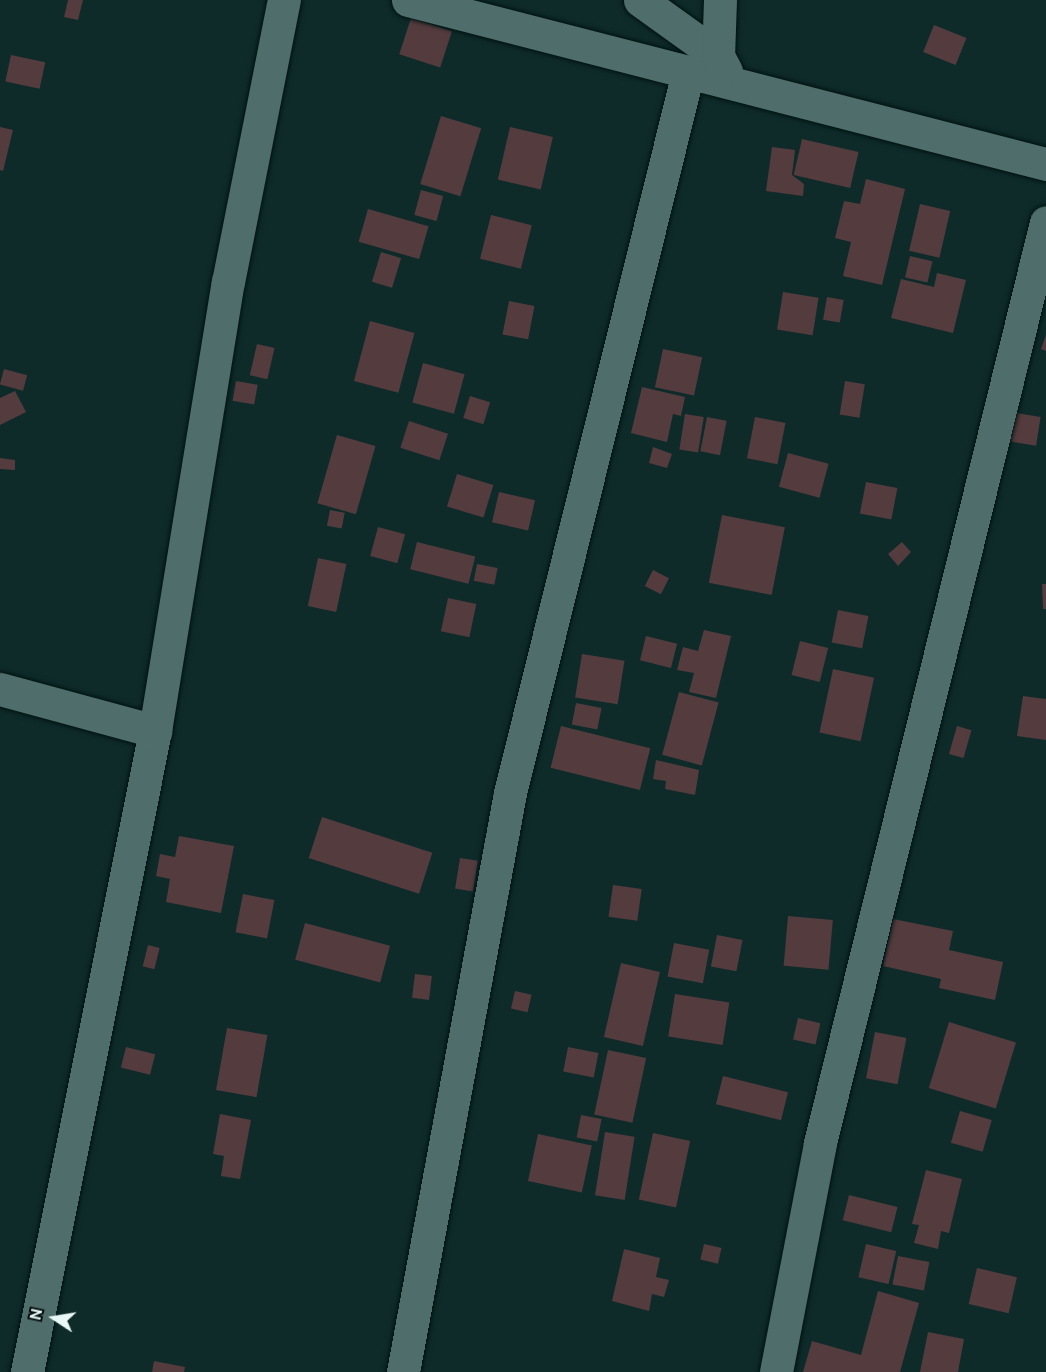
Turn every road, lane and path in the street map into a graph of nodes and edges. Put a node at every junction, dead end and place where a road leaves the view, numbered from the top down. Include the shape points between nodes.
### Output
1 (284, 0) edge
2 (408, 0) edge
3 (640, 0) edge
4 (720, 0) edge
5 (725, 70) junction
6 (688, 72) junction
7 (1046, 164) edge
8 (1046, 222) edge
9 (0, 689) edge
10 (155, 731) junction
11 (27, 1372) edge
12 (403, 1372) edge
13 (776, 1372) edge

1 - 10 street via 228,282
2 - 6 street
3 - 5 street
4 - 5 street
5 - 6 street
5 - 7 street
6 - 12 street via 510,793
8 - 13 street via 820,1143
9 - 10 street
10 - 11 street

